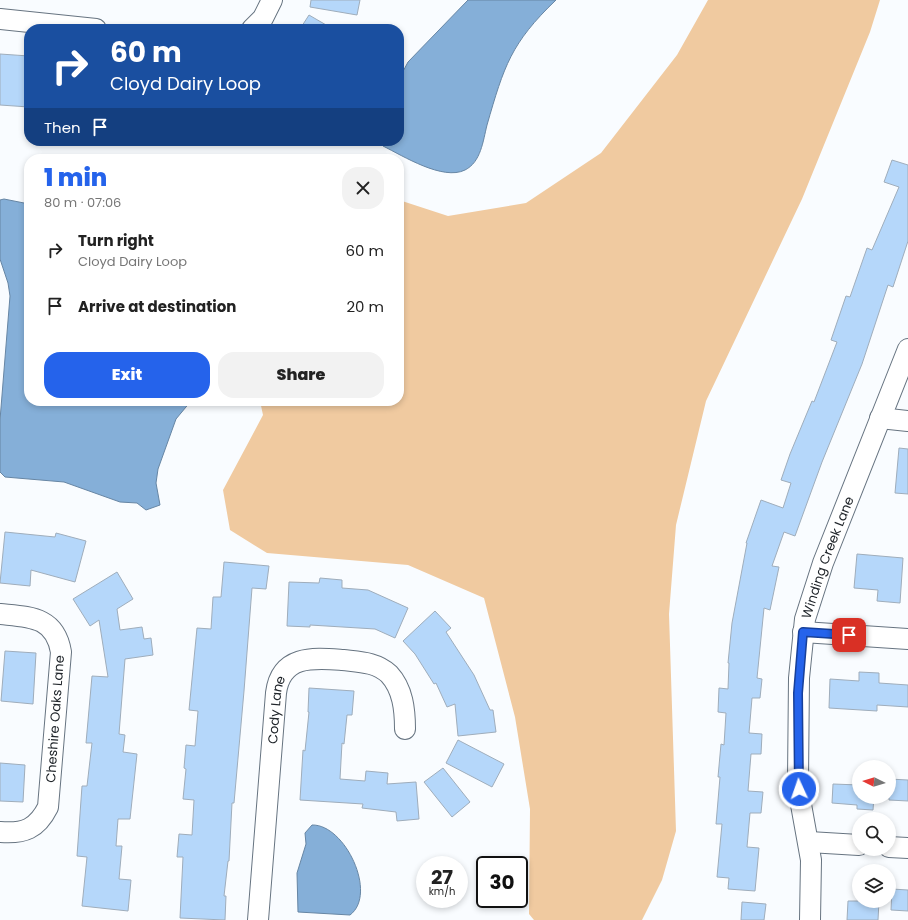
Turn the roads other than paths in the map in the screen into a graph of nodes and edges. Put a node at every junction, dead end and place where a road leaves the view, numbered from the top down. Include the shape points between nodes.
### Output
1 (272, 0) edge
2 (0, 20) edge
3 (43, 24) edge
4 (257, 24) edge
5 (908, 349) edge
6 (880, 418) junction
7 (908, 421) edge
8 (0, 614) edge
9 (803, 632) junction
10 (908, 638) edge
11 (405, 729) dead end
12 (0, 832) edge
13 (809, 842) junction
14 (852, 845) edge
15 (896, 847) edge
16 (908, 848) edge
17 (258, 920) edge
18 (810, 920) edge

1 - 4 street
2 - 3 street
5 - 6 street, Winding Creek Lane
6 - 7 street
6 - 9 street, Winding Creek Lane via 815,584
8 - 12 street, Cheshire Oaks Lane via 28,617 43,622 58,638 61,652 48,806 40,821 29,829 17,833
9 - 10 street
9 - 13 street, Winding Creek Lane via 799,685 798,779
11 - 17 street, Cody Lane via 405,709 399,690 389,674 375,665 366,662 308,658 296,663 283,674 276,692
13 - 14 street
13 - 18 street, Winding Creek Lane via 812,872
15 - 16 street

